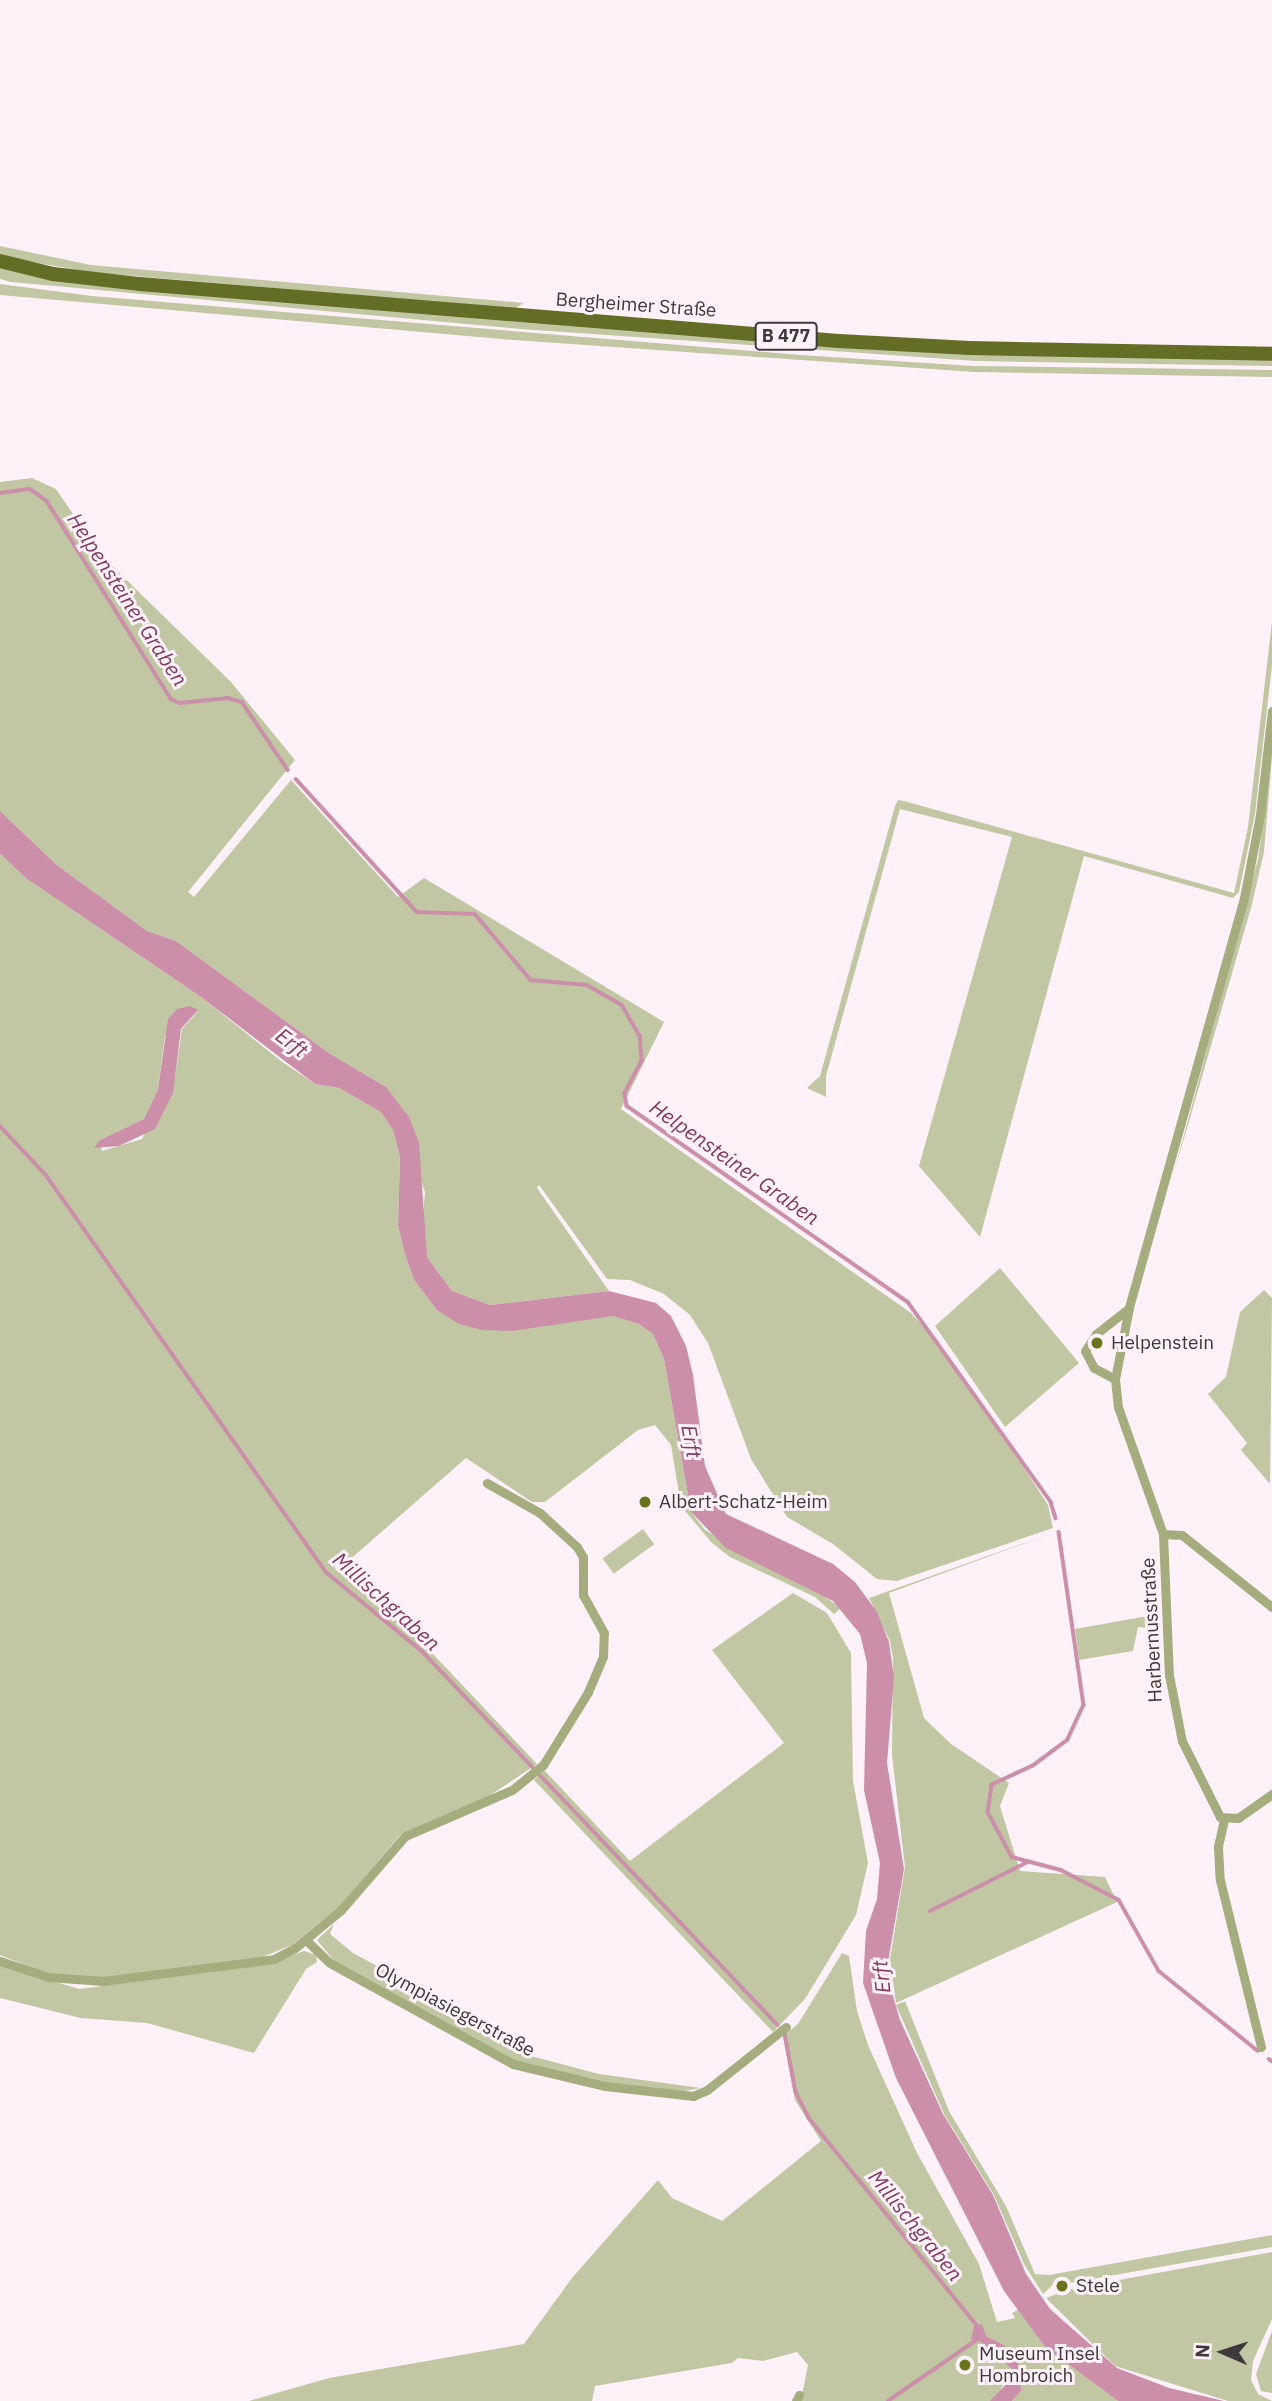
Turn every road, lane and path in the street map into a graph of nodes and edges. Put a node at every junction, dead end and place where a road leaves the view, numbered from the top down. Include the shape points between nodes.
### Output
1 (0, 261) edge
2 (1272, 354) edge
3 (1272, 711) edge
4 (1129, 1308) junction
5 (1115, 1379) junction
6 (487, 1483) dead end
7 (1163, 1534) junction
8 (1272, 1607) edge
9 (1272, 1794) edge
10 (1224, 1819) junction
11 (306, 1940) junction
12 (0, 1961) edge
13 (786, 2027) dead end
14 (1261, 2047) dead end

1 - 2 main road, Bergheimer Straße / B 477 via 87,279 839,341
3 - 4 street, Harbernusstraße via 1246,887
4 - 5 street, Harbernusstraße
4 - 5 street via 1096,1334 1085,1351 1094,1368
5 - 7 street, Harbernusstraße via 1118,1407
6 - 11 street via 540,1513 583,1557 583,1595 604,1633 603,1656 589,1692 532,1775 500,1796 405,1836 383,1856 352,1898
7 - 8 street via 1182,1535
7 - 10 street, Harbernusstraße via 1174,1710 1197,1774 1216,1813
9 - 10 street via 1238,1818
10 - 14 street via 1218,1847 1220,1880
11 - 12 street via 286,1954 261,1962 126,1980 65,1980
11 - 13 street, Olympiasiegerstraße via 330,1962 513,2064 605,2085 693,2096 707,2090

